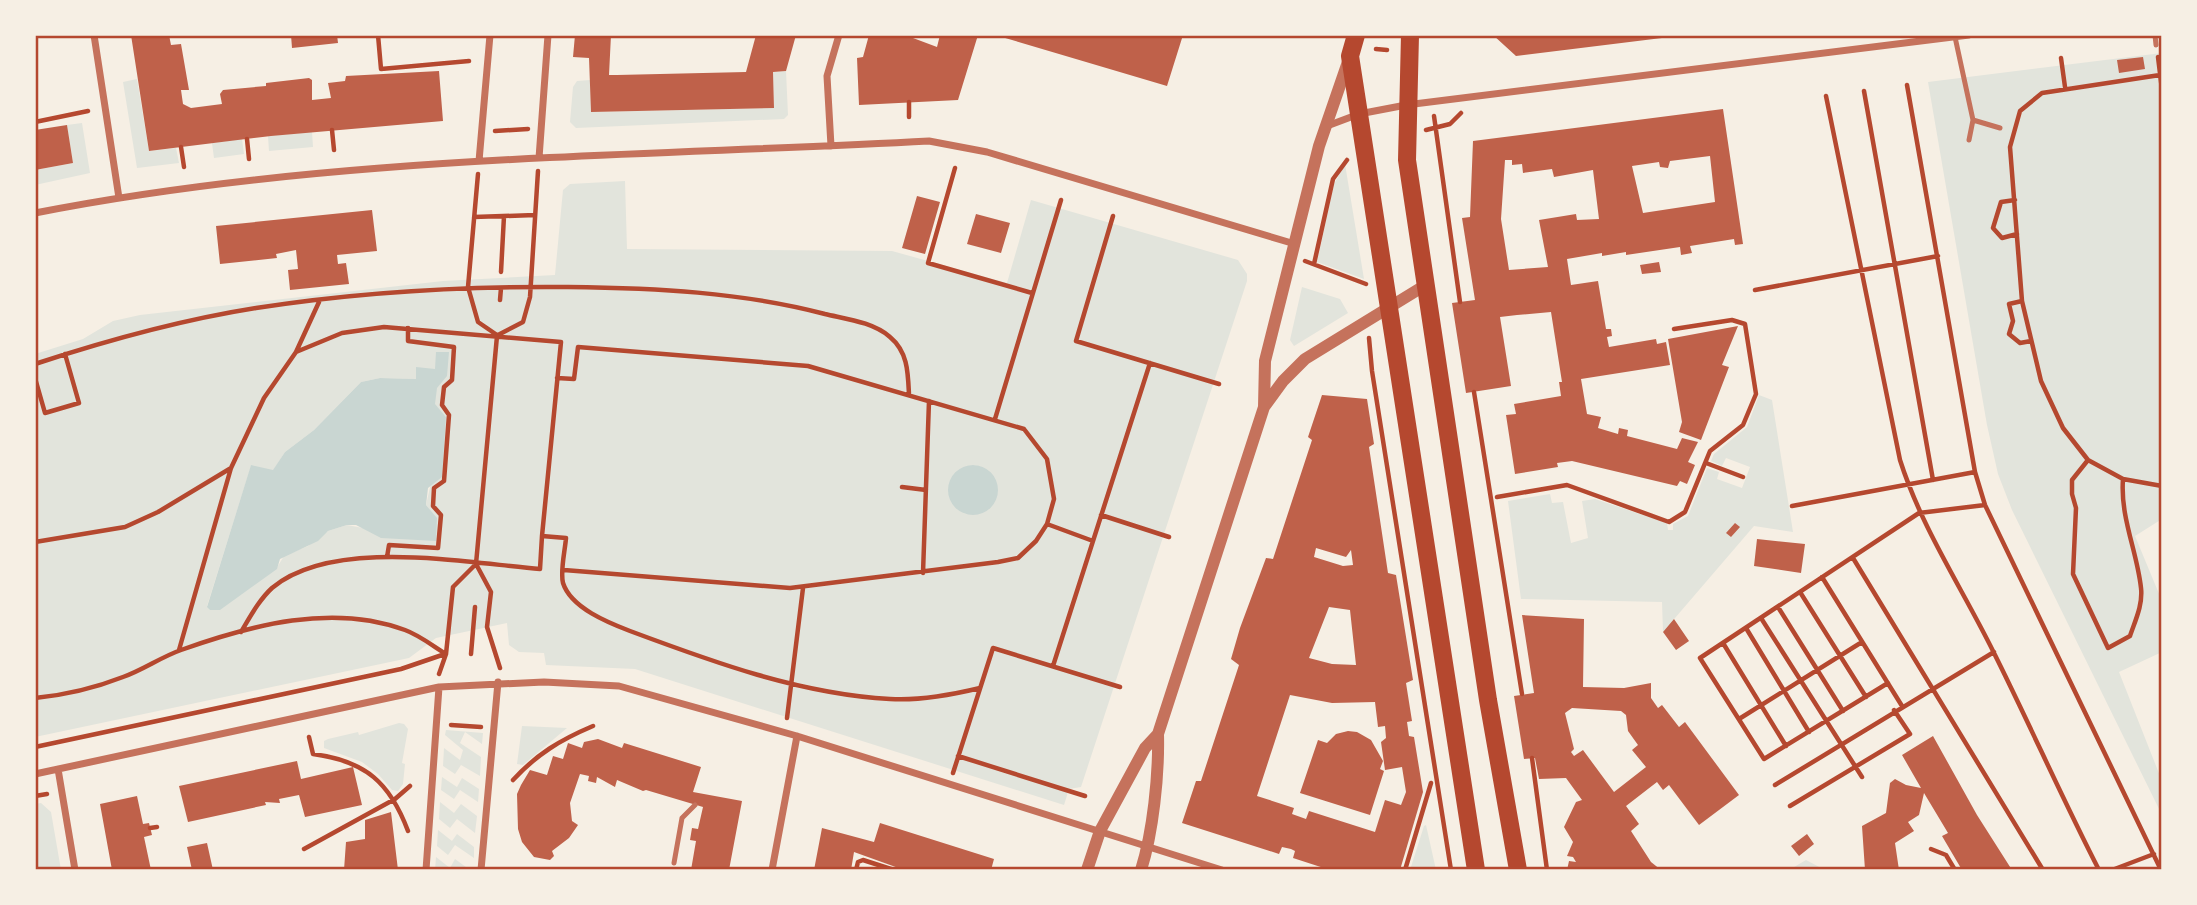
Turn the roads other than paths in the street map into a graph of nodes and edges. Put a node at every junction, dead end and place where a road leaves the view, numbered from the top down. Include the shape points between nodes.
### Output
1 (94, 35) edge
2 (490, 35) edge
3 (548, 35) edge
4 (839, 35) edge
5 (1356, 35) edge
6 (1410, 35) edge
7 (1969, 35) edge
8 (2155, 35) edge
9 (1955, 37) junction
10 (2156, 45) road end
11 (1350, 56) junction
12 (1406, 105) junction
13 (1359, 114) junction
14 (1973, 120) junction
15 (1326, 126) junction
16 (2000, 128) dead end
17 (1969, 140) dead end
18 (831, 146) junction
19 (539, 158) junction
20 (479, 161) junction
21 (119, 198) junction
22 (35, 213) edge
23 (1295, 244) junction
24 (1424, 286) junction
25 (1390, 307) junction
26 (1264, 407) junction
27 (498, 682) junction
28 (439, 687) junction
29 (1158, 734) junction
30 (797, 736) junction
31 (58, 769) junction
32 (35, 774) edge
33 (695, 805) dead end
34 (1100, 831) junction
35 (1148, 846) junction
36 (674, 863) dead end
37 (75, 870) edge
38 (426, 870) edge
39 (481, 870) edge
40 (772, 870) edge
41 (1087, 870) edge
42 (1141, 870) edge
43 (1222, 870) edge
44 (1476, 870) edge
45 (1518, 870) edge

1 - 21 street
2 - 20 street
3 - 19 street
4 - 18 street via 827,76
5 - 11 main road
6 - 12 main road
7 - 9 street
8 - 10 lane
9 - 12 street
9 - 14 lane
11 - 13 main road
11 - 15 street
12 - 13 street
12 - 24 main road via 1407,160
13 - 15 street
13 - 25 main road
14 - 16 lane
14 - 17 lane
15 - 23 street
18 - 19 street
18 - 23 street via 929,141 986,152
19 - 20 street
20 - 21 street via 286,177
21 - 22 street
23 - 26 street via 1265,361
24 - 25 street
24 - 45 main road
25 - 26 street via 1305,359
25 - 44 main road
26 - 29 street
27 - 28 street
27 - 30 street via 619,686
27 - 39 street
28 - 31 street
28 - 38 street
29 - 34 street via 1145,748
29 - 35 street
30 - 34 street
30 - 40 street
31 - 32 street
31 - 37 street
33 - 36 lane via 682,818
34 - 35 street
34 - 41 street
35 - 42 street
35 - 43 street

